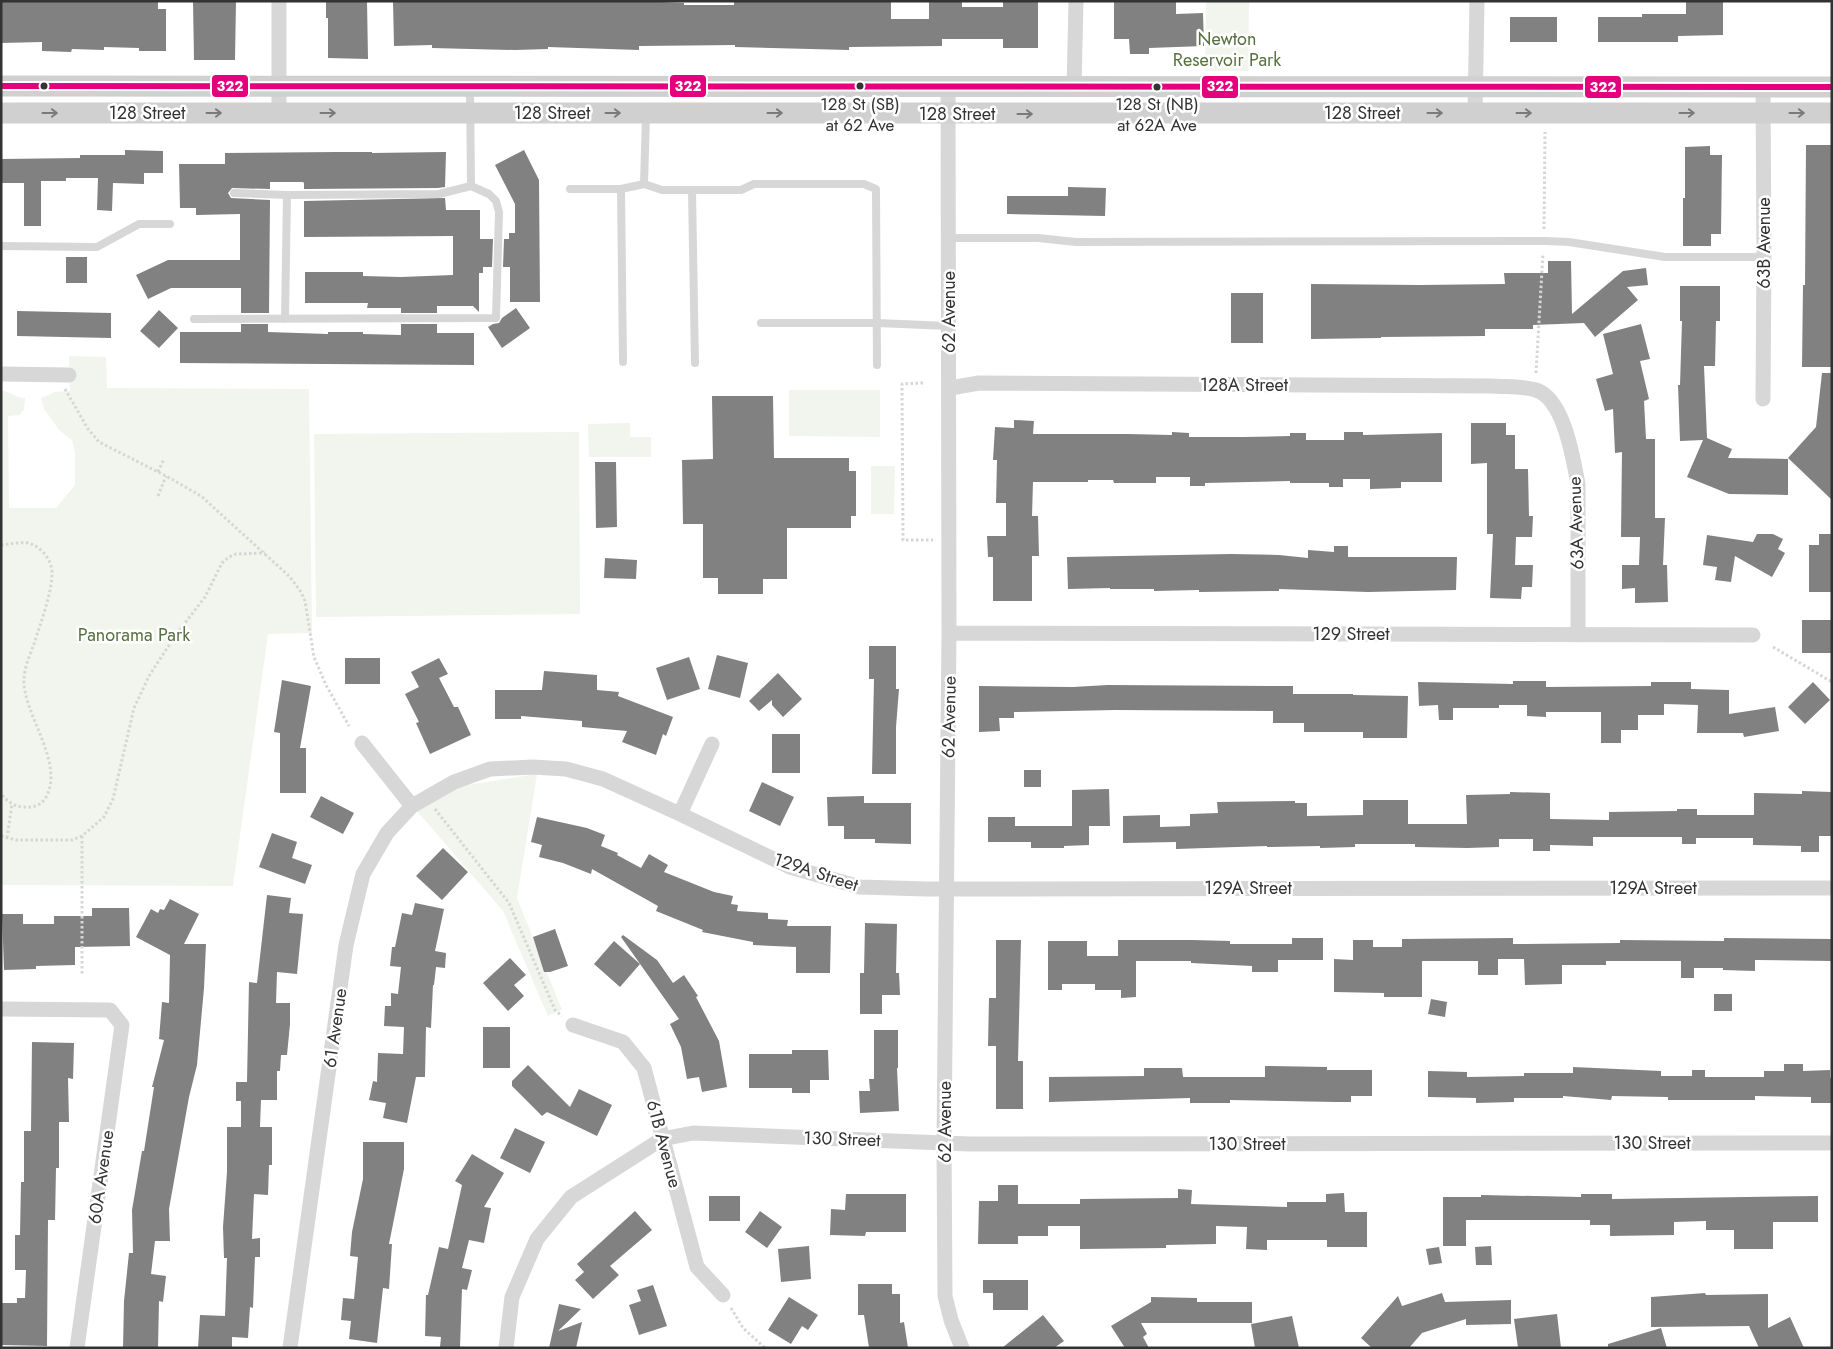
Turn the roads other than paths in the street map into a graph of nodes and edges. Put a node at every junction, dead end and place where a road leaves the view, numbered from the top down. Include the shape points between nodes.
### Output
1 (280, 1) edge
2 (1076, 1) edge
3 (1477, 1) edge
4 (1, 86) edge
5 (279, 86) junction
6 (470, 86) junction
7 (948, 86) junction
8 (1476, 86) junction
9 (1763, 86) junction
10 (1832, 87) edge
11 (1074, 88) junction
12 (1, 113) edge
13 (279, 113) junction
14 (470, 113) junction
15 (646, 113) junction
16 (1476, 113) junction
17 (1762, 113) junction
18 (1832, 113) edge
19 (948, 114) junction
20 (644, 184) junction
21 (471, 186) junction
22 (621, 189) junction
23 (570, 190) dead end
24 (692, 190) junction
25 (234, 193) dead end
26 (287, 195) junction
27 (170, 224) dead end
28 (949, 238) junction
29 (1, 246) edge
30 (1764, 257) junction
31 (194, 319) dead end
32 (285, 319) junction
33 (876, 323) junction
34 (761, 324) dead end
35 (949, 326) junction
36 (623, 362) dead end
37 (695, 364) dead end
38 (877, 365) dead end
39 (1, 374) edge
40 (69, 375) dead end
41 (950, 388) junction
42 (1538, 391) joint
43 (1763, 399) dead end
44 (949, 633) junction
45 (1578, 635) junction
46 (1753, 635) dead end
47 (362, 743) dead end
48 (712, 744) dead end
49 (412, 806) junction
50 (680, 814) junction
51 (1832, 888) edge
52 (947, 889) junction
53 (1, 1009) edge
54 (572, 1024) road end
55 (662, 1138) junction
56 (944, 1143) junction
57 (1832, 1143) edge
58 (723, 1295) road end
59 (961, 1346) edge
60 (77, 1348) edge
61 (290, 1348) edge
62 (506, 1348) edge

1 - 5 street
2 - 11 street
3 - 8 street
4 - 5 main road, 128 Street
5 - 6 main road, 128 Street
5 - 13 street
6 - 7 main road, 128 Street
6 - 14 lane
7 - 11 main road, 128 Street
7 - 19 street, 62 Avenue
8 - 9 main road, 128 Street
8 - 11 main road, 128 Street
8 - 16 street
9 - 10 main road, 128 Street
9 - 17 street, 63B Avenue
12 -> 13 main road, 128 Street
13 -> 14 main road, 128 Street
14 -> 15 main road, 128 Street
14 - 21 lane
15 -> 19 main road, 128 Street
15 - 20 lane
16 -> 17 main road, 128 Street
19 -> 16 main road, 128 Street
17 -> 18 main road, 128 Street
17 - 30 street, 63B Avenue
19 - 28 street, 62 Avenue
20 - 22 lane
20 - 24 lane via 662,190
21 - 26 lane via 439,194
21 - 32 lane via 489,194 496,201 499,212 496,318
22 - 23 lane
22 - 36 lane
24 - 33 lane via 741,190 754,184 864,184 876,189
24 - 37 lane
25 - 26 lane
26 - 32 lane
27 - 29 lane via 139,224 97,247
28 - 30 lane via 1038,238 1076,242 1544,241 1665,257
28 - 35 street, 62 Avenue
30 - 43 street, 63B Avenue
31 - 32 lane
33 - 34 lane
33 - 35 lane
33 - 38 lane
35 - 41 street, 62 Avenue
39 - 40 street
41 - 42 street, 128A Street via 979,383 1493,386
41 - 44 street, 62 Avenue
42 - 45 street, 63A Avenue via 1554,404 1559,414 1578,484
44 - 45 street, 129 Street
44 - 52 street, 62 Avenue
45 - 46 street, 129 Street
47 - 49 street
48 - 50 street
49 - 50 street, 129A Street via 454,782 490,769 533,766 566,769 603,779
49 - 61 street, 61 Avenue via 387,833 363,874 346,945
50 - 52 street, 129A Street via 790,867 860,887
51 - 52 street, 129A Street
52 - 56 street, 62 Avenue
53 - 60 street, 60A Avenue via 110,1010 122,1024
54 - 55 street, 61B Avenue via 623,1042 634,1055 644,1068
55 - 56 street, 130 Street via 693,1133
55 - 58 street, 61B Avenue via 697,1267
55 - 62 street via 571,1197 537,1240 512,1297
56 - 57 street, 130 Street
56 - 59 street, 62 Avenue via 945,1296

